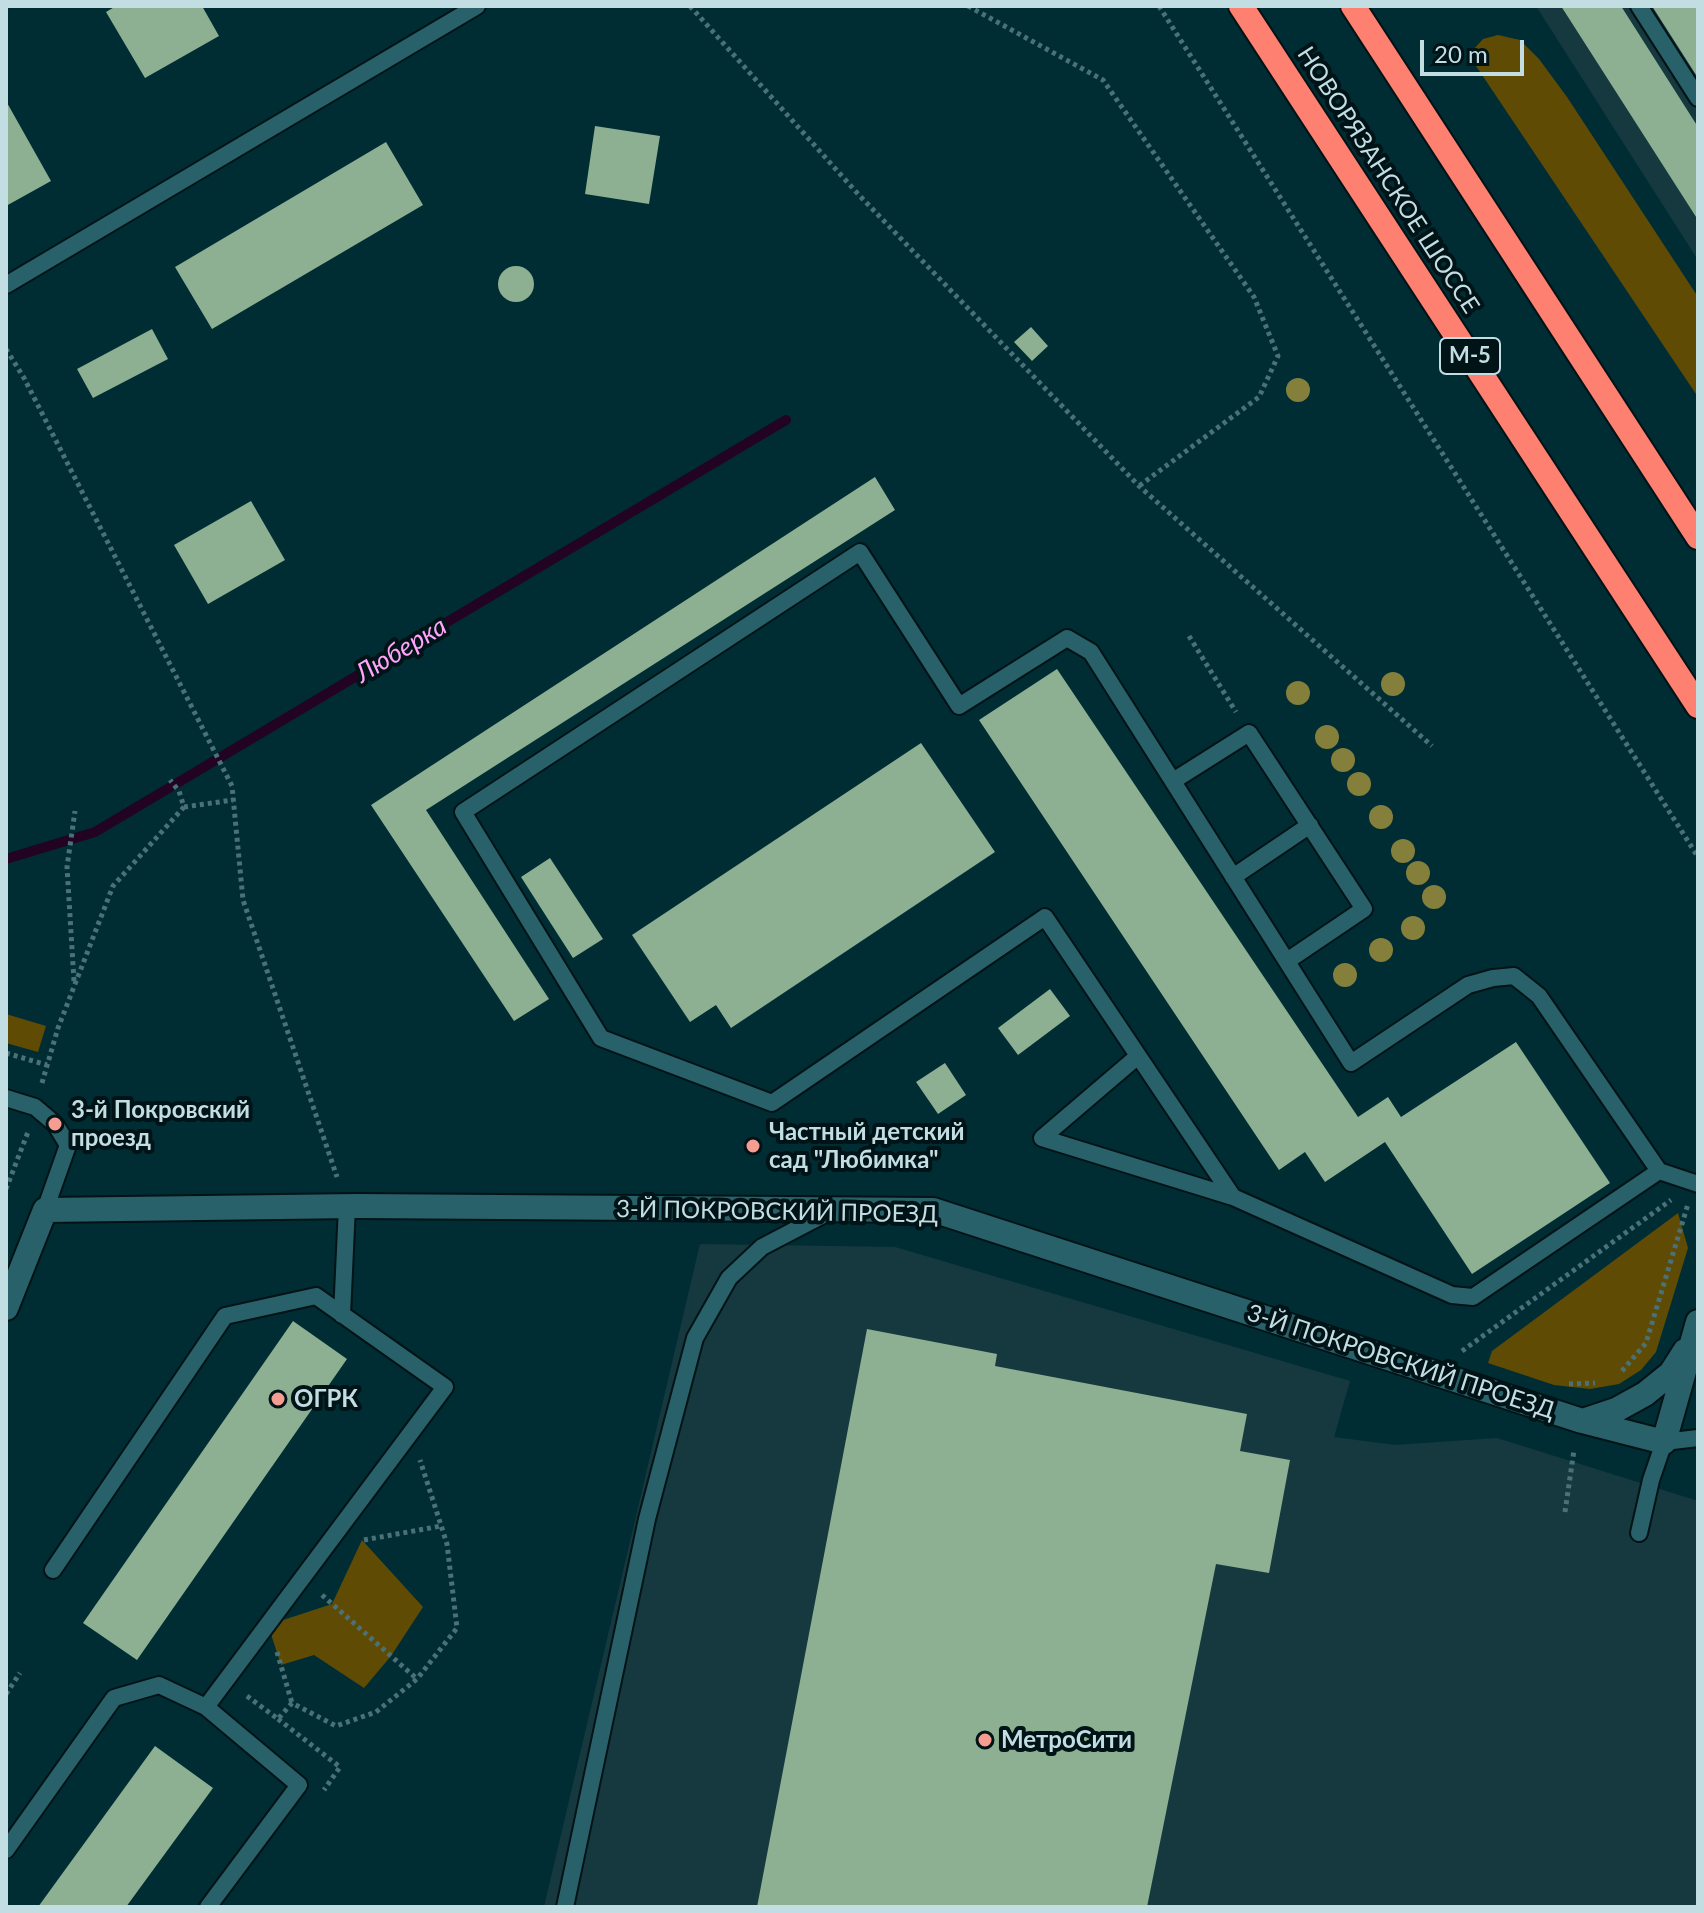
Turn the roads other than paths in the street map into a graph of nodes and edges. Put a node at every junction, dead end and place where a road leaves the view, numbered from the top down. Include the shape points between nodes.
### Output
1 (477, 6) edge
2 (1241, 6) edge
3 (1353, 6) edge
4 (1639, 6) edge
5 (1698, 98) edge
6 (6, 285) edge
7 (1698, 537) edge
8 (1698, 706) edge
9 (1173, 781) junction
10 (1310, 825) junction
11 (1233, 877) junction
12 (1287, 961) junction
13 (1138, 1056) junction
14 (6, 1098) edge
15 (1659, 1171) junction
16 (1696, 1184) edge
17 (1233, 1197) junction
18 (352, 1206) junction
19 (45, 1210) junction
20 (833, 1210) junction
21 (6, 1308) edge
22 (342, 1315) junction
23 (1696, 1331) edge
24 (1582, 1421) junction
25 (1698, 1438) edge
26 (1664, 1442) junction
27 (1639, 1533) dead end
28 (53, 1570) dead end
29 (206, 1707) junction
30 (6, 1850) edge
31 (208, 1907) edge
32 (565, 1907) edge

1 - 6 lane
2 - 8 highway, НОВОРЯЗАНСКОЕ ШОССЕ / М-5
3 - 7 highway
4 - 5 lane
9 - 10 lane via 1249,733
9 - 11 lane
9 - 13 lane via 1091,652 1067,638 959,706 860,552 463,812 601,1038 772,1103 1045,917
10 - 11 lane
10 - 12 lane via 1364,909
11 - 12 lane
12 - 15 lane via 1351,1063 1468,985 1514,976 1539,996
13 - 17 lane
13 - 17 lane via 1042,1138
14 - 19 lane via 35,1107 68,1145
15 - 16 lane
15 - 17 lane via 1473,1297 1452,1295
18 - 19 street, 3-Й ПОКРОВСКИЙ ПРОЕЗД
18 - 20 street, 3-Й ПОКРОВСКИЙ ПРОЕЗД
18 - 22 lane
19 - 21 street
20 - 24 street, 3-Й ПОКРОВСКИЙ ПРОЕЗД via 933,1210
20 - 32 lane via 762,1247 729,1278 695,1338 647,1519
22 - 28 lane via 316,1296 225,1316
22 - 29 lane via 445,1387
23 - 24 street, 3-Й ПОКРОВСКИЙ ПРОЕЗД via 1671,1373 1645,1394
23 - 26 street, 3-Й ПОКРОВСКИЙ ПРОЕЗД
24 - 26 street, 3-Й ПОКРОВСКИЙ ПРОЕЗД
25 - 26 lane
26 - 27 lane
29 - 30 lane via 159,1685 114,1698
29 - 31 lane via 299,1785

